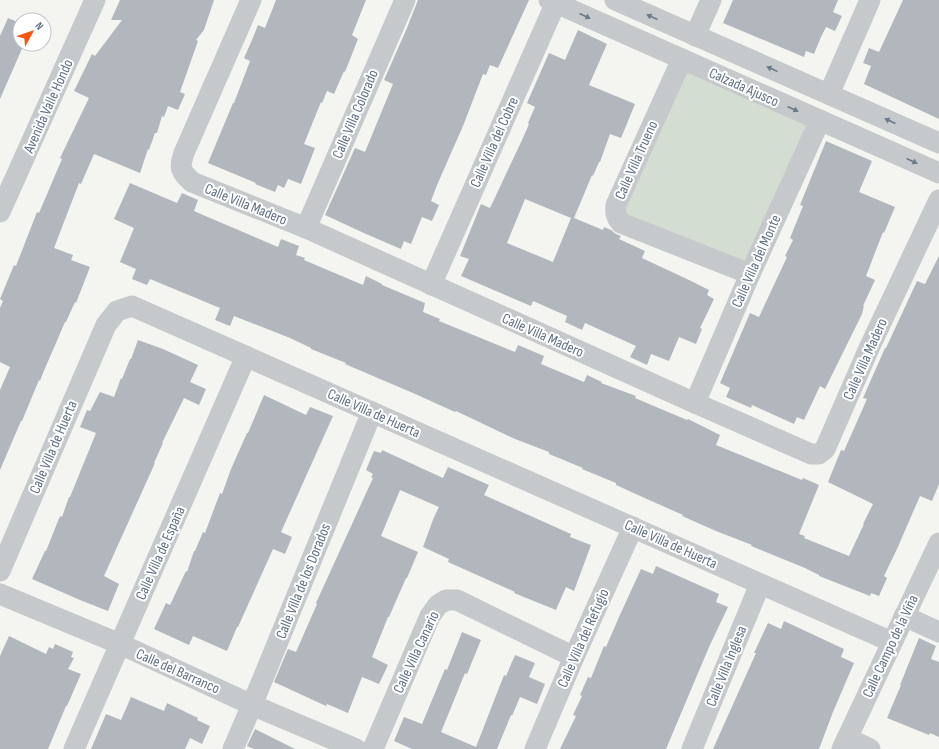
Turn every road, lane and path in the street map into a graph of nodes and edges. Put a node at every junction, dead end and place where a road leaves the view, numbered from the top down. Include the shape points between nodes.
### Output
1 (95, 0) edge
2 (251, 0) edge
3 (405, 0) edge
4 (615, 0) edge
5 (711, 0) edge
6 (870, 0) edge
7 (554, 1) edge
8 (695, 36) junction
9 (728, 49) junction
10 (682, 59) junction
11 (719, 76) junction
12 (829, 94) junction
13 (820, 120) junction
14 (939, 143) edge
15 (939, 173) edge
16 (939, 200) edge
17 (0, 212) edge
18 (306, 228) junction
19 (750, 274) junction
20 (431, 284) junction
21 (246, 356) junction
22 (695, 403) junction
23 (372, 412) junction
24 (633, 528) junction
25 (939, 543) edge
26 (0, 571) edge
27 (760, 584) junction
28 (0, 594) edge
29 (904, 616) junction
30 (939, 632) edge
31 (892, 642) junction
32 (120, 644) junction
33 (574, 657) junction
34 (252, 705) junction
35 (844, 744) edge
36 (74, 749) edge
37 (232, 749) edge
38 (356, 749) edge
39 (373, 749) edge
40 (535, 749) edge
41 (692, 749) edge
42 (870, 749) edge

1 - 17 street, Avenida Valle Hondo
2 - 18 street, Calle Villa Madero via 184,153 182,172 192,182
3 - 18 street, Calle Villa Colorado
8 -> 4 street, Calzada Ajusco
5 - 8 street
6 - 12 street
7 -> 10 street, Calzada Ajusco
7 - 20 street, Calle Villa del Cobre
8 - 9 street, Calzada Ajusco
9 - 11 street
12 -> 9 street, Calzada Ajusco
10 - 11 street, Calzada Ajusco
10 - 19 street, Calle Villa Trueno via 616,205 617,217 621,223
11 -> 13 street, Calzada Ajusco
14 -> 12 street, Calzada Ajusco
13 -> 15 street, Calzada Ajusco
13 - 19 street, Calle Villa del Monte
16 - 22 street, Calle Villa Madero via 825,449 819,454 811,454
18 - 20 street, Calle Villa Madero
19 - 22 street, Calle Villa del Monte
20 - 22 street, Calle Villa Madero
21 - 23 street, Calle Villa de Huerta
21 - 26 street, Calle Villa de Huerta via 132,306 116,311 106,325
21 - 32 street, Calle Villa de España
23 - 24 street, Calle Villa de Huerta
23 - 34 street, Calle Villa de los Dorados
24 - 27 street, Calle Villa de Huerta
24 - 33 street, Calle Villa del Refugio
25 - 29 street, Calle Campo de la Viña
27 - 31 street, Calle Villa de Huerta
27 - 41 street, Calle Villa Inglesa
28 - 32 street, Calle del Barranco
29 - 30 street
29 - 31 street, Calle Campo de la Viña
31 - 35 street, Calle Campo de la Viña
32 - 34 street, Calle del Barranco
32 - 36 street, Calle Villa de España
33 - 39 street, Calle Villa Canario via 456,600 446,600 438,605 430,616
33 - 40 street, Calle Villa del Refugio
34 - 37 street, Calle Villa de los Dorados
34 - 38 street, Calle del Barranco
35 - 42 street

